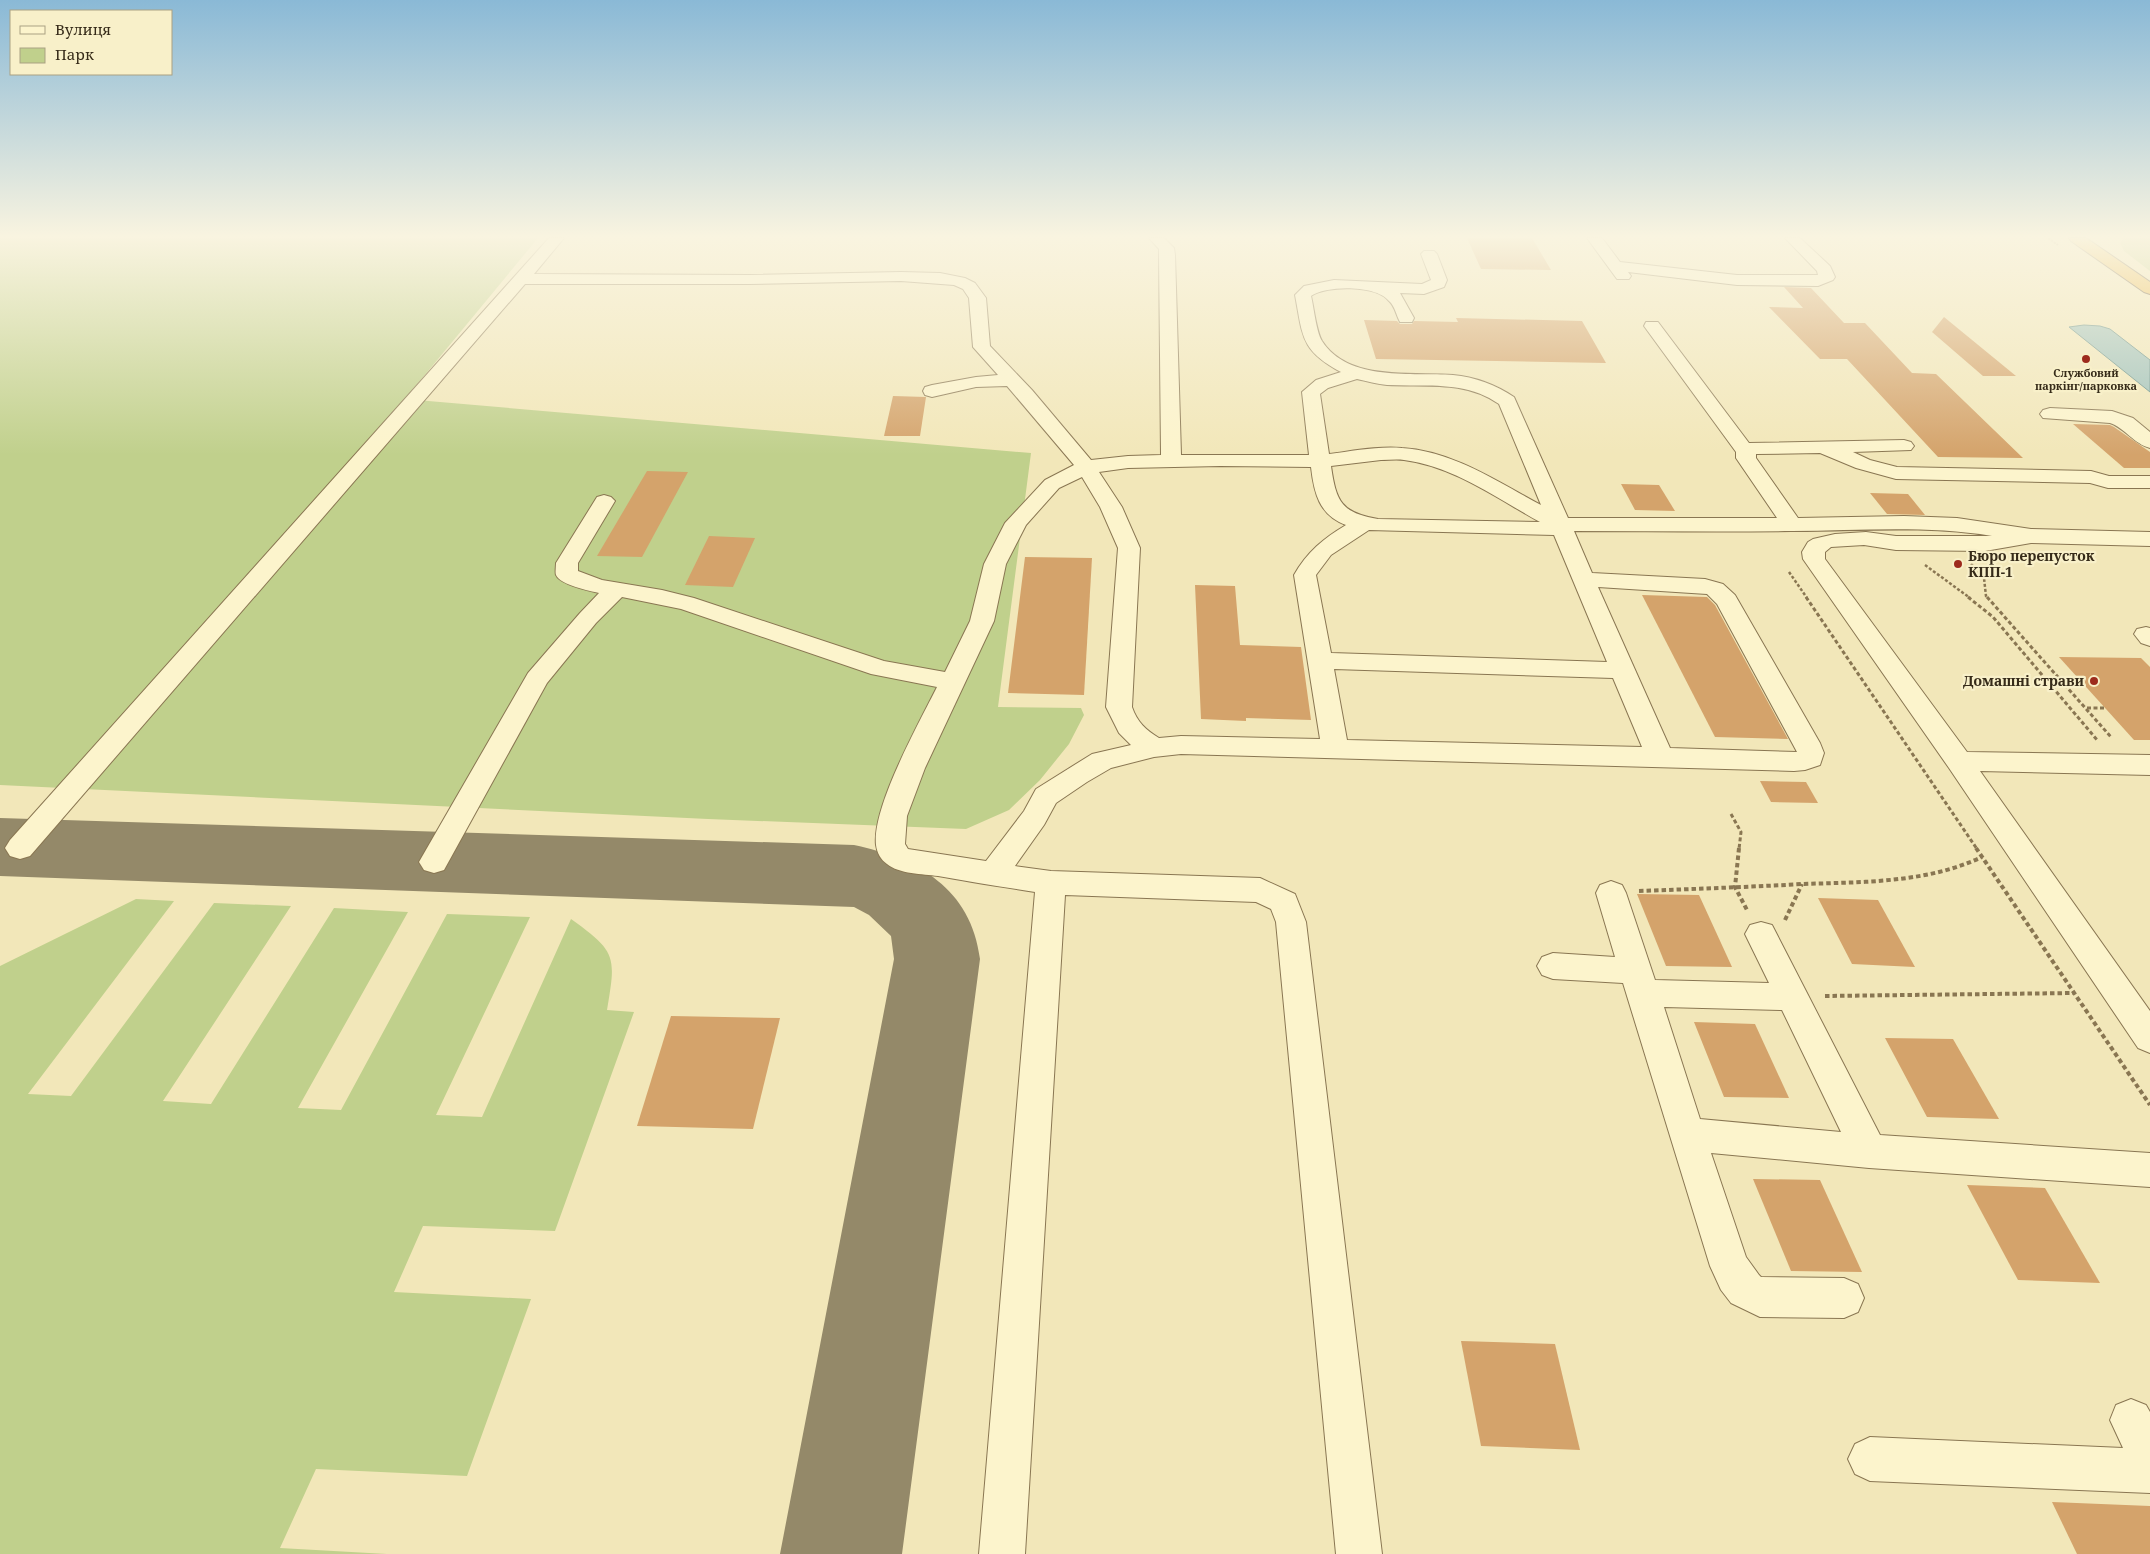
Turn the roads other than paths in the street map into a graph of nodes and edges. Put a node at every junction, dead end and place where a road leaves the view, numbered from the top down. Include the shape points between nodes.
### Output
1 (493, 311) edge
2 (979, 311) edge
3 (1167, 311) edge
4 (1306, 311) edge
5 (1402, 311) edge
6 (1406, 318) dead end
7 (1652, 326) dead end
8 (1356, 373) junction
9 (1012, 380) junction
10 (932, 391) dead end
11 (2050, 414) dead end
12 (2150, 442) edge
13 (1822, 446) junction
14 (1904, 446) dead end
15 (1746, 452) junction
16 (1171, 461) junction
17 (1320, 461) junction
18 (1086, 467) junction
19 (2150, 482) edge
20 (604, 501) dead end
21 (1366, 523) junction
22 (1561, 526) junction
23 (1792, 526) junction
24 (2022, 537) junction
25 (2150, 539) edge
26 (1584, 579) junction
27 (616, 590) junction
28 (1319, 661) junction
29 (1622, 670) junction
30 (953, 682) junction
31 (1154, 748) junction
32 (1334, 749) junction
33 (1660, 757) junction
34 (1959, 762) junction
35 (2150, 765) edge
36 (20, 848) dead end
37 (434, 862) dead end
38 (992, 875) junction
39 (1051, 883) junction
40 (1610, 893) road end
41 (1761, 934) road end
42 (1553, 966) dead end
43 (1638, 982) junction
44 (1792, 997) junction
45 (2146, 1026) edge
46 (1686, 1134) junction
47 (1869, 1151) junction
48 (2150, 1170) edge
49 (1844, 1298) dead end
50 (1870, 1459) dead end
51 (2150, 1471) edge
52 (1002, 1554) edge
53 (1359, 1554) edge

1 - 36 lane
2 - 9 lane via 978,338 989,356
3 - 16 lane
4 - 8 lane via 1313,341 1328,358
5 - 6 lane
7 - 15 lane
8 - 17 lane via 1322,384 1311,392
8 - 22 lane via 1385,379 1455,381 1494,392 1507,401
9 - 10 lane via 976,382
9 - 18 lane
11 - 12 lane via 2112,417 2126,422
13 - 14 lane
13 - 15 lane via 1752,448
13 - 19 lane via 1863,464 1896,473 2092,477 2108,482
15 - 23 lane via 1746,458
16 - 17 lane
16 - 18 lane
17 - 21 lane via 1324,491 1330,505 1340,515
17 - 22 lane via 1404,454 1443,463
18 - 30 lane via 1052,484 1016,523 995,564 982,621
18 - 31 lane via 1111,507 1129,548 1119,707 1122,720 1129,730
20 - 27 lane via 566,569 567,574 575,579
21 - 22 lane
21 - 28 lane via 1345,534 1318,556 1305,575
22 - 23 lane
22 - 26 lane
23 - 24 lane via 1904,522 1957,524
24 - 25 lane
24 - 34 lane via 1985,544 1896,543 1866,539 1820,543 1812,552
26 - 29 lane
26 - 33 lane via 1705,586 1721,593 1811,753 1805,761 1794,762
27 - 30 lane via 660,596 880,668
27 - 37 lane via 537,679
28 - 29 lane
28 - 32 lane
29 - 33 lane
30 - 38 lane via 911,768 893,816 890,844 892,852 899,858
31 - 32 lane
31 - 38 lane via 1102,761 1046,796 1034,818
32 - 33 lane
34 - 35 lane
34 - 45 lane
38 - 39 lane
39 - 52 lane
39 - 53 lane via 1260,890 1284,902 1288,911
40 - 43 lane
41 - 44 lane
42 - 43 lane
43 - 44 lane
43 - 46 lane
44 - 47 lane
46 - 47 lane
46 - 49 lane via 1729,1266 1739,1284 1760,1297
47 - 48 lane
50 - 51 lane

